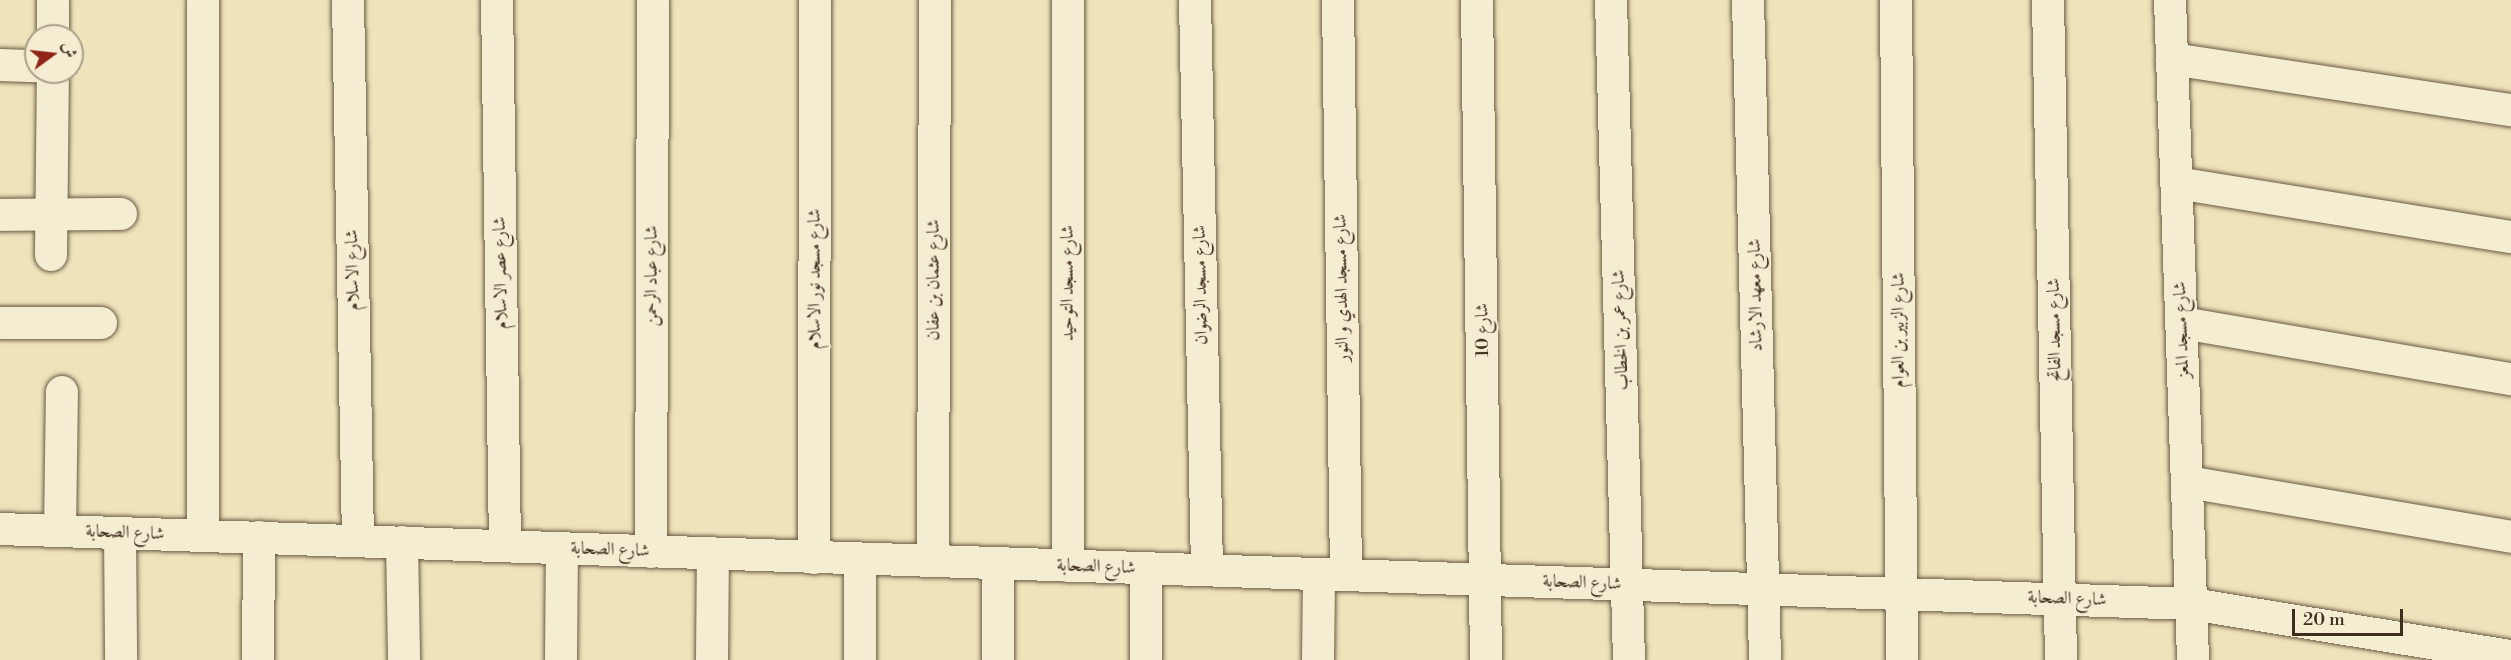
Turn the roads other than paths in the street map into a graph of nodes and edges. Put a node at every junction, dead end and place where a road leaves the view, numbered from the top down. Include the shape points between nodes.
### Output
1 (53, 0) edge
2 (203, 0) edge
3 (348, 0) edge
4 (497, 0) edge
5 (653, 0) edge
6 (815, 0) edge
7 (935, 0) edge
8 (1068, 0) edge
9 (1195, 0) edge
10 (1338, 0) edge
11 (1477, 0) edge
12 (1611, 0) edge
13 (1748, 0) edge
14 (1896, 0) edge
15 (2048, 0) edge
16 (2170, 0) edge
17 (53, 24) edge
18 (2172, 59) junction
19 (0, 65) edge
20 (24, 66) edge
21 (52, 84) edge
22 (2511, 110) edge
23 (2177, 183) junction
24 (51, 214) junction
25 (122, 214) dead end
26 (0, 215) edge
27 (2511, 237) edge
28 (51, 255) dead end
29 (0, 323) edge
30 (101, 323) dead end
31 (2182, 323) junction
32 (2511, 379) edge
33 (62, 392) dead end
34 (2187, 482) junction
35 (0, 530) edge
36 (60, 531) junction
37 (120, 533) junction
38 (203, 536) junction
39 (259, 537) junction
40 (2511, 537) edge
41 (358, 540) junction
42 (402, 542) junction
43 (505, 546) junction
44 (562, 548) junction
45 (651, 552) junction
46 (713, 555) junction
47 (814, 558) junction
48 (860, 560) junction
49 (933, 561) junction
50 (998, 564) junction
51 (1068, 566) junction
52 (1146, 568) junction
53 (1207, 570) junction
54 (1333, 575) junction
55 (1488, 580) junction
56 (1629, 585) junction
57 (1764, 589) junction
58 (1901, 593) junction
59 (2060, 599) junction
60 (2192, 604) junction
61 (2511, 656) edge
62 (121, 660) edge
63 (258, 660) edge
64 (404, 660) edge
65 (561, 660) edge
66 (712, 660) edge
67 (860, 660) edge
68 (998, 660) edge
69 (1146, 660) edge
70 (1318, 660) edge
71 (1486, 660) edge
72 (1629, 660) edge
73 (1765, 660) edge
74 (1902, 660) edge
75 (2061, 660) edge
76 (2193, 660) edge

1 - 17 street
2 - 38 street
3 - 41 street, شارع الاسلام
4 - 43 street, شارع عصر الاسلام
5 - 45 street, شارع عباد الرحمن
6 - 47 street, شارع مسجد نور الاسلام
7 - 49 street, شارع عثمان بن عفان
8 - 51 street, شارع مسجد التوحيد
9 - 53 street, شارع مسجد الرضوان
10 - 54 street, شارع مسجد الهدي و النور
11 - 55 street, شارع 10
12 - 56 street, شارع عمر بن الخطاب
13 - 57 street, شارع معهد الارشاد
14 - 58 street, شارع الزبير بن العوام
15 - 59 street, شارع مسجد الفاتح
16 - 18 street, شارع مسجد المعز
18 - 22 street
18 - 23 street, شارع مسجد المعز
19 - 20 street
21 - 24 street
23 - 27 street
23 - 31 street, شارع مسجد المعز
24 - 25 street
24 - 26 street
24 - 28 street
29 - 30 street
31 - 32 street
31 - 34 street, شارع مسجد المعز
33 - 36 street
34 - 40 street
34 - 60 street, شارع مسجد المعز
35 - 36 street, شارع الصحابة
36 - 37 street, شارع الصحابة
37 - 38 street, شارع الصحابة
37 - 62 street
38 - 39 street, شارع الصحابة
39 - 41 street, شارع الصحابة
39 - 63 street
41 - 42 street, شارع الصحابة
42 - 43 street, شارع الصحابة
42 - 64 street
43 - 44 street, شارع الصحابة
44 - 45 street, شارع الصحابة
44 - 65 street
45 - 46 street, شارع الصحابة
46 - 47 street, شارع الصحابة
46 - 66 street
47 - 48 street, شارع الصحابة
48 - 49 street, شارع الصحابة
48 - 67 street
49 - 50 street, شارع الصحابة
50 - 51 street, شارع الصحابة
50 - 68 street
51 - 52 street, شارع الصحابة
52 - 53 street, شارع الصحابة
52 - 69 street
53 - 54 street, شارع الصحابة
54 - 55 street, شارع الصحابة
54 - 70 street, شارع مسجد الهدي و النور
55 - 56 street, شارع الصحابة
55 - 71 street, شارع 10
56 - 57 street, شارع الصحابة
56 - 72 street, شارع عمر بن الخطاب
57 - 58 street, شارع الصحابة
57 - 73 street, شارع معهد الارشاد
58 - 59 street, شارع الصحابة
58 - 74 street, شارع الزبير بن العوام
59 - 60 street, شارع الصحابة
59 - 75 street, شارع مسجد الفاتح
60 - 61 street, شارع الصحابة
60 - 76 street, شارع مسجد المعز

